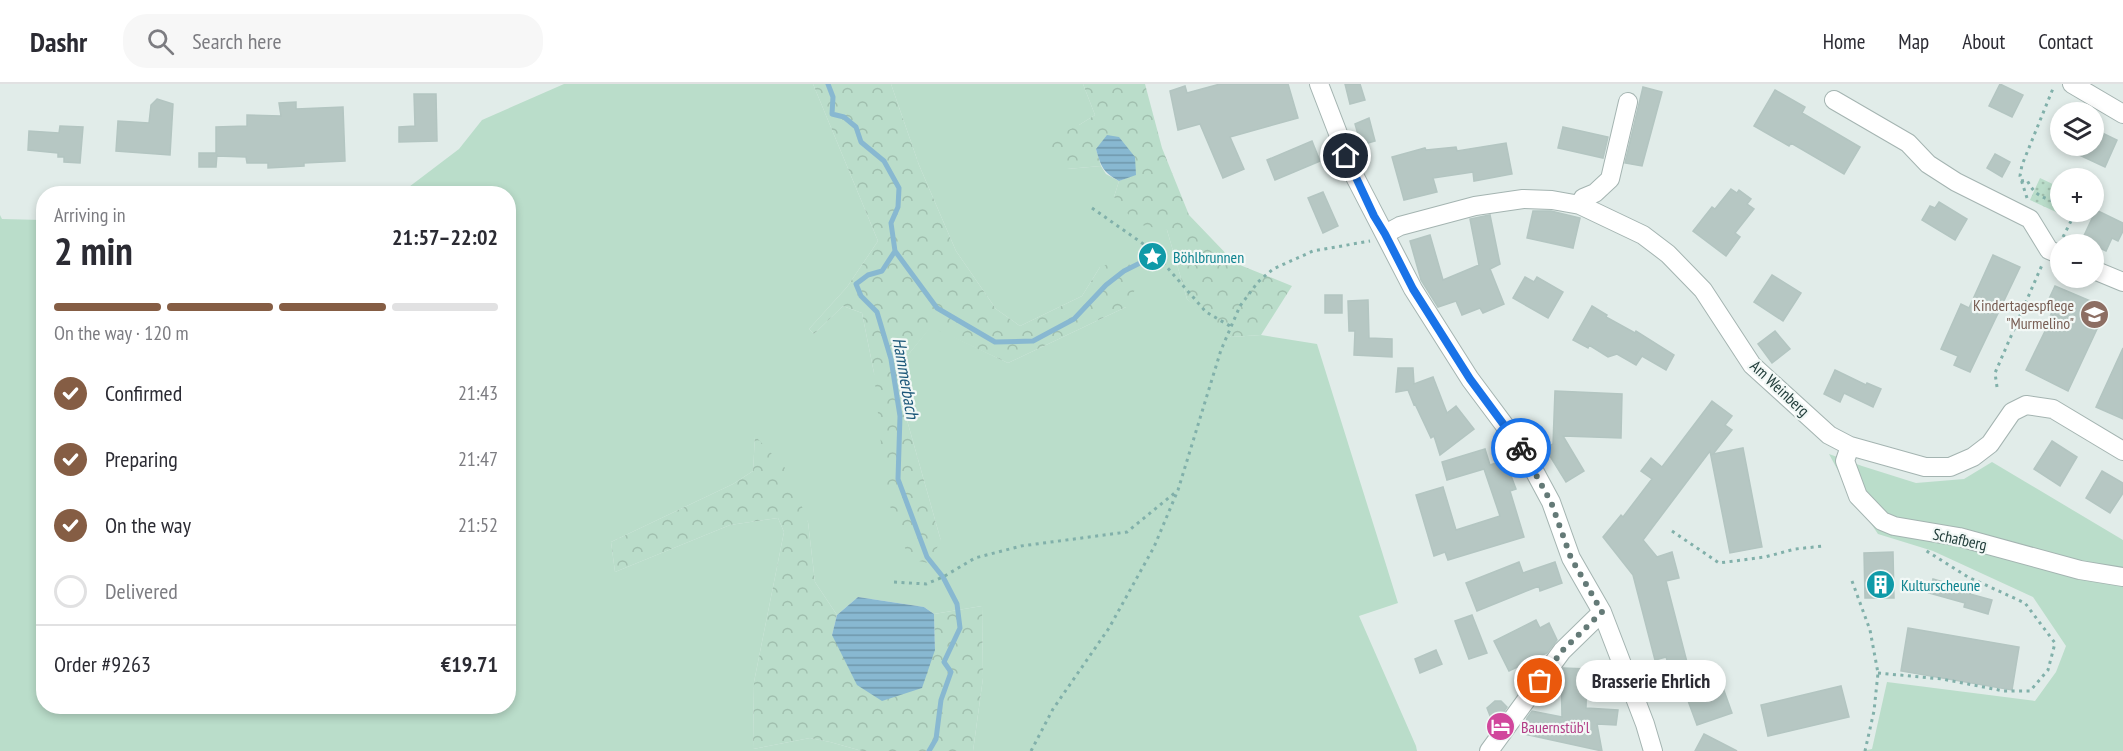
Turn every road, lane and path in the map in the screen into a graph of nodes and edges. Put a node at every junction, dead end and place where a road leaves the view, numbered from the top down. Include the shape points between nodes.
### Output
1 (1319, 84) edge
2 (2054, 84) edge
3 (2072, 84) edge
4 (1834, 100) dead end
5 (1628, 102) dead end
6 (2123, 114) edge
7 (2021, 181) junction
8 (2028, 200) dead end
9 (2050, 201) edge
10 (1580, 205) junction
11 (1092, 208) dead end
12 (1379, 237) junction
13 (1152, 250) junction
14 (2050, 251) edge
15 (1150, 256) dead end
16 (2050, 264) edge
17 (2104, 274) edge
18 (2123, 282) edge
19 (1230, 326) junction
20 (1997, 387) dead end
21 (1850, 446) junction
22 (2123, 451) edge
23 (1178, 490) junction
24 (1672, 531) dead end
25 (1916, 545) dead end
26 (1824, 546) dead end
27 (2123, 577) edge
28 (1852, 581) dead end
29 (894, 582) dead end
30 (1602, 612) junction
31 (1878, 673) junction
32 (1031, 751) edge
33 (1489, 751) edge
34 (1653, 751) edge
35 (1865, 751) edge

1 - 12 street via 1374,216
2 - 7 path via 2022,165
3 - 6 street
4 - 14 street via 1908,144 1928,164 1956,182 2030,219
5 - 10 street via 1610,179 1583,198
7 - 8 path
7 - 9 path via 2027,180 2034,192
10 - 12 street, Am Weinberg via 1522,199 1475,206 1400,226
10 - 21 street, Am Weinberg via 1643,235 1668,254 1702,290 1752,365 1829,435
11 - 13 path
12 - 19 path via 1313,251 1273,269 1258,282
12 - 30 street via 1470,379 1522,450 1551,502 1571,558
13 - 15 path
13 - 19 path via 1206,312
16 - 20 path via 1995,373
17 - 18 street
19 - 23 path
21 - 22 street, Am Weinberg via 1925,467 1950,467 1990,444 2012,412 2026,405 2053,409
21 - 27 street, Schafberg via 1845,461 1858,495 1882,520 1894,526 1959,537 2080,570
23 - 29 path via 1127,532 1021,546 975,558 926,584
23 - 32 path via 1154,547 1109,628 1053,709
24 - 26 path via 1719,563
25 - 31 path via 1968,577 2025,603 2055,643 2048,670 2030,691 2004,691 1942,679
28 - 31 path via 1870,630
30 - 33 street via 1562,651
30 - 34 street
31 - 35 path

